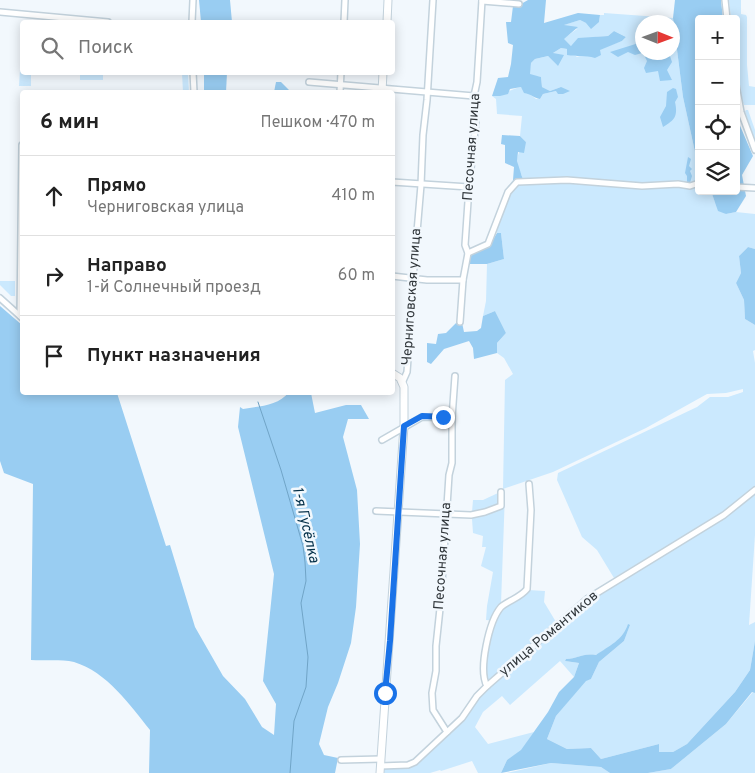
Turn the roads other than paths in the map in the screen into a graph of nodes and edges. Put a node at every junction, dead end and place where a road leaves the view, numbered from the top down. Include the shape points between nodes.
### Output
1 (193, 0) edge
2 (345, 0) edge
3 (388, 0) edge
4 (433, 0) edge
5 (482, 0) edge
6 (725, 0) edge
7 (519, 4) dead end
8 (0, 12) edge
9 (727, 15) edge
10 (86, 20) edge
11 (192, 20) edge
12 (344, 20) edge
13 (387, 20) edge
14 (193, 75) edge
15 (341, 75) edge
16 (383, 75) edge
17 (309, 82) dead end
18 (341, 84) junction
19 (194, 90) edge
20 (340, 90) edge
21 (376, 90) edge
22 (382, 90) edge
23 (395, 92) edge
24 (427, 93) junction
25 (474, 96) junction
26 (740, 105) edge
27 (755, 150) edge
28 (395, 182) edge
29 (695, 184) edge
30 (422, 185) junction
31 (469, 187) junction
32 (740, 187) edge
33 (755, 188) edge
34 (468, 253) junction
35 (395, 276) edge
36 (413, 279) junction
37 (462, 280) junction
38 (0, 298) edge
39 (20, 316) edge
40 (460, 322) dead end
41 (395, 375) edge
42 (455, 376) dead end
43 (402, 381) junction
44 (452, 418) junction
45 (404, 426) junction
46 (382, 440) dead end
47 (529, 484) dead end
48 (755, 490) edge
49 (501, 492) dead end
50 (376, 510) dead end
51 (398, 512) junction
52 (446, 514) junction
53 (487, 686) junction
54 (447, 732) junction
55 (342, 760) dead end
56 (380, 766) edge

1 - 11 street
2 - 12 street
3 - 13 street
4 - 24 street, Черниговская улица
5 - 7 street
5 - 25 street, Песочная улица
6 - 9 street
8 - 10 street
14 - 19 street
15 - 18 street
16 - 22 street
17 - 18 street
18 - 20 street
18 - 21 street
23 - 24 street
24 - 25 street
24 - 30 street, Черниговская улица
25 - 31 street, Песочная улица via 476,121
26 - 27 street
28 - 30 street
29 - 34 street via 642,186 567,180 517,182 508,192 488,244
30 - 31 street
30 - 36 street, Черниговская улица
31 - 34 street, Песочная улица via 465,245
32 - 33 street
34 - 37 street, Песочная улица
35 - 36 street
36 - 37 street
36 - 43 street, Черниговская улица via 408,363
37 - 40 street, Песочная улица
38 - 39 street
41 - 43 street
42 - 44 street, Песочная улица
43 - 45 street, Черниговская улица via 405,392
44 - 45 street via 422,416
44 - 52 street, Песочная улица via 452,463
45 - 46 street
45 - 51 street, Черниговская улица
47 - 53 street via 527,589 502,606 490,629 484,673
48 - 53 street, улица Романтиков via 724,515 586,599
49 - 52 street via 501,506 471,515
50 - 51 street
51 - 52 street
51 - 56 street, Черниговская улица
52 - 54 street, Песочная улица via 432,693 433,710
53 - 54 street, улица Романтиков
54 - 56 street, улица Романтиков via 412,764
55 - 56 street, улица Романтиков

